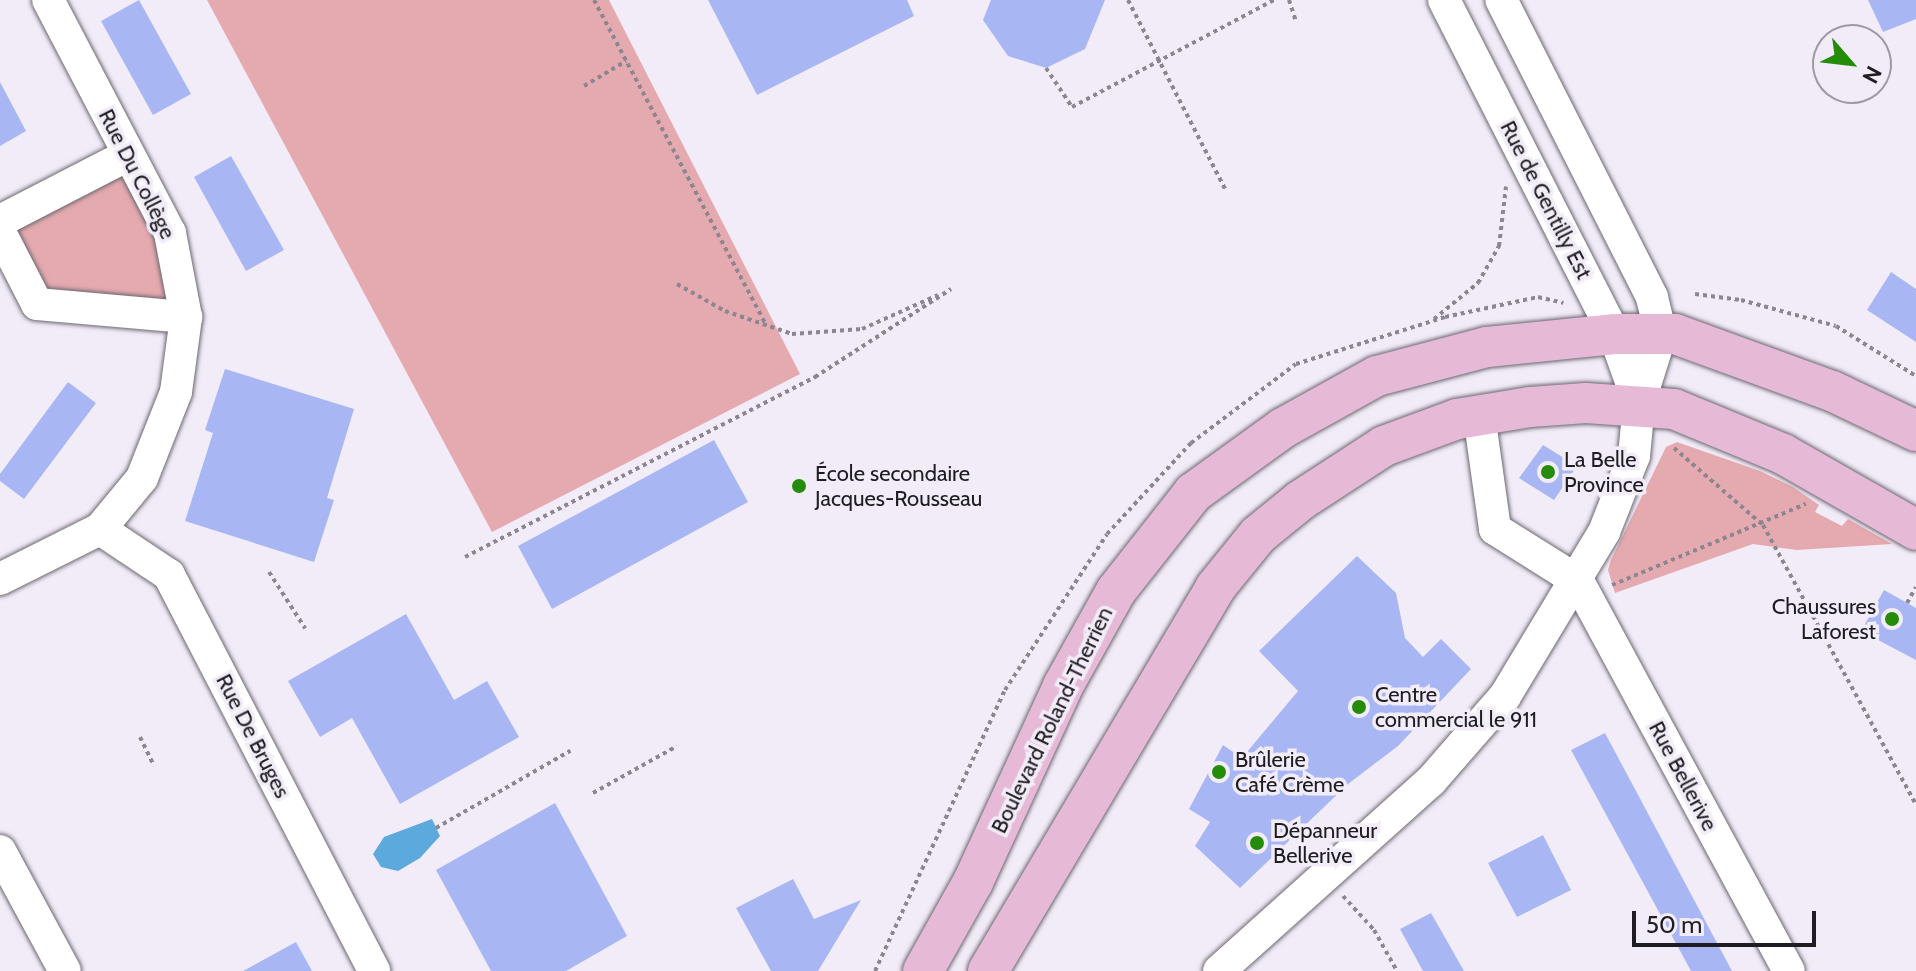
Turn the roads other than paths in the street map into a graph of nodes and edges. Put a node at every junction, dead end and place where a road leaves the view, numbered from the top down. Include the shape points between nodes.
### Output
1 (48, 0) edge
2 (1507, 2) edge
3 (1450, 12) edge
4 (128, 155) junction
5 (0, 221) edge
6 (0, 232) edge
7 (186, 317) junction
8 (1614, 334) junction
9 (1661, 334) junction
10 (1639, 404) junction
11 (1479, 415) junction
12 (1916, 431) edge
13 (100, 529) junction
14 (1916, 530) edge
15 (0, 579) edge
16 (1578, 581) junction
17 (0, 851) edge
18 (995, 964) edge
19 (65, 971) edge
20 (374, 971) edge
21 (923, 971) edge
22 (1219, 971) edge
23 (1789, 971) edge

1 - 4 street, Rue Du Collège
2 - 3 street
2 - 9 street via 1652,297
3 - 8 street, Rue de Gentilly Est
4 - 5 street
4 - 7 street, Rue Du Collège via 170,233
6 - 7 street via 37,304
7 - 13 street, Rue Du Collège via 176,392 142,478
8 - 9 main road, Boulevard Roland-Therrien
8 - 10 street, Rue de Gentilly Est
8 - 21 main road, Boulevard Roland-Therrien via 1487,347 1377,376 1283,428 1193,493 1116,591
9 - 10 street, Rue de Gentilly Est
9 - 12 main road, Boulevard Roland-Therrien via 1762,363
10 - 11 main road via 1586,403
10 - 14 main road via 1674,409 1783,454
10 - 16 street, Rue de Gentilly Est via 1634,456
11 - 16 street via 1495,529
11 - 18 main road via 1384,446 1258,535 1215,588
13 - 15 street
13 - 20 street, Rue De Bruges via 169,575
16 - 22 street, Rue de Gentilly Est via 1505,696 1431,781
16 - 23 street, Rue Bellerive
17 - 19 street

